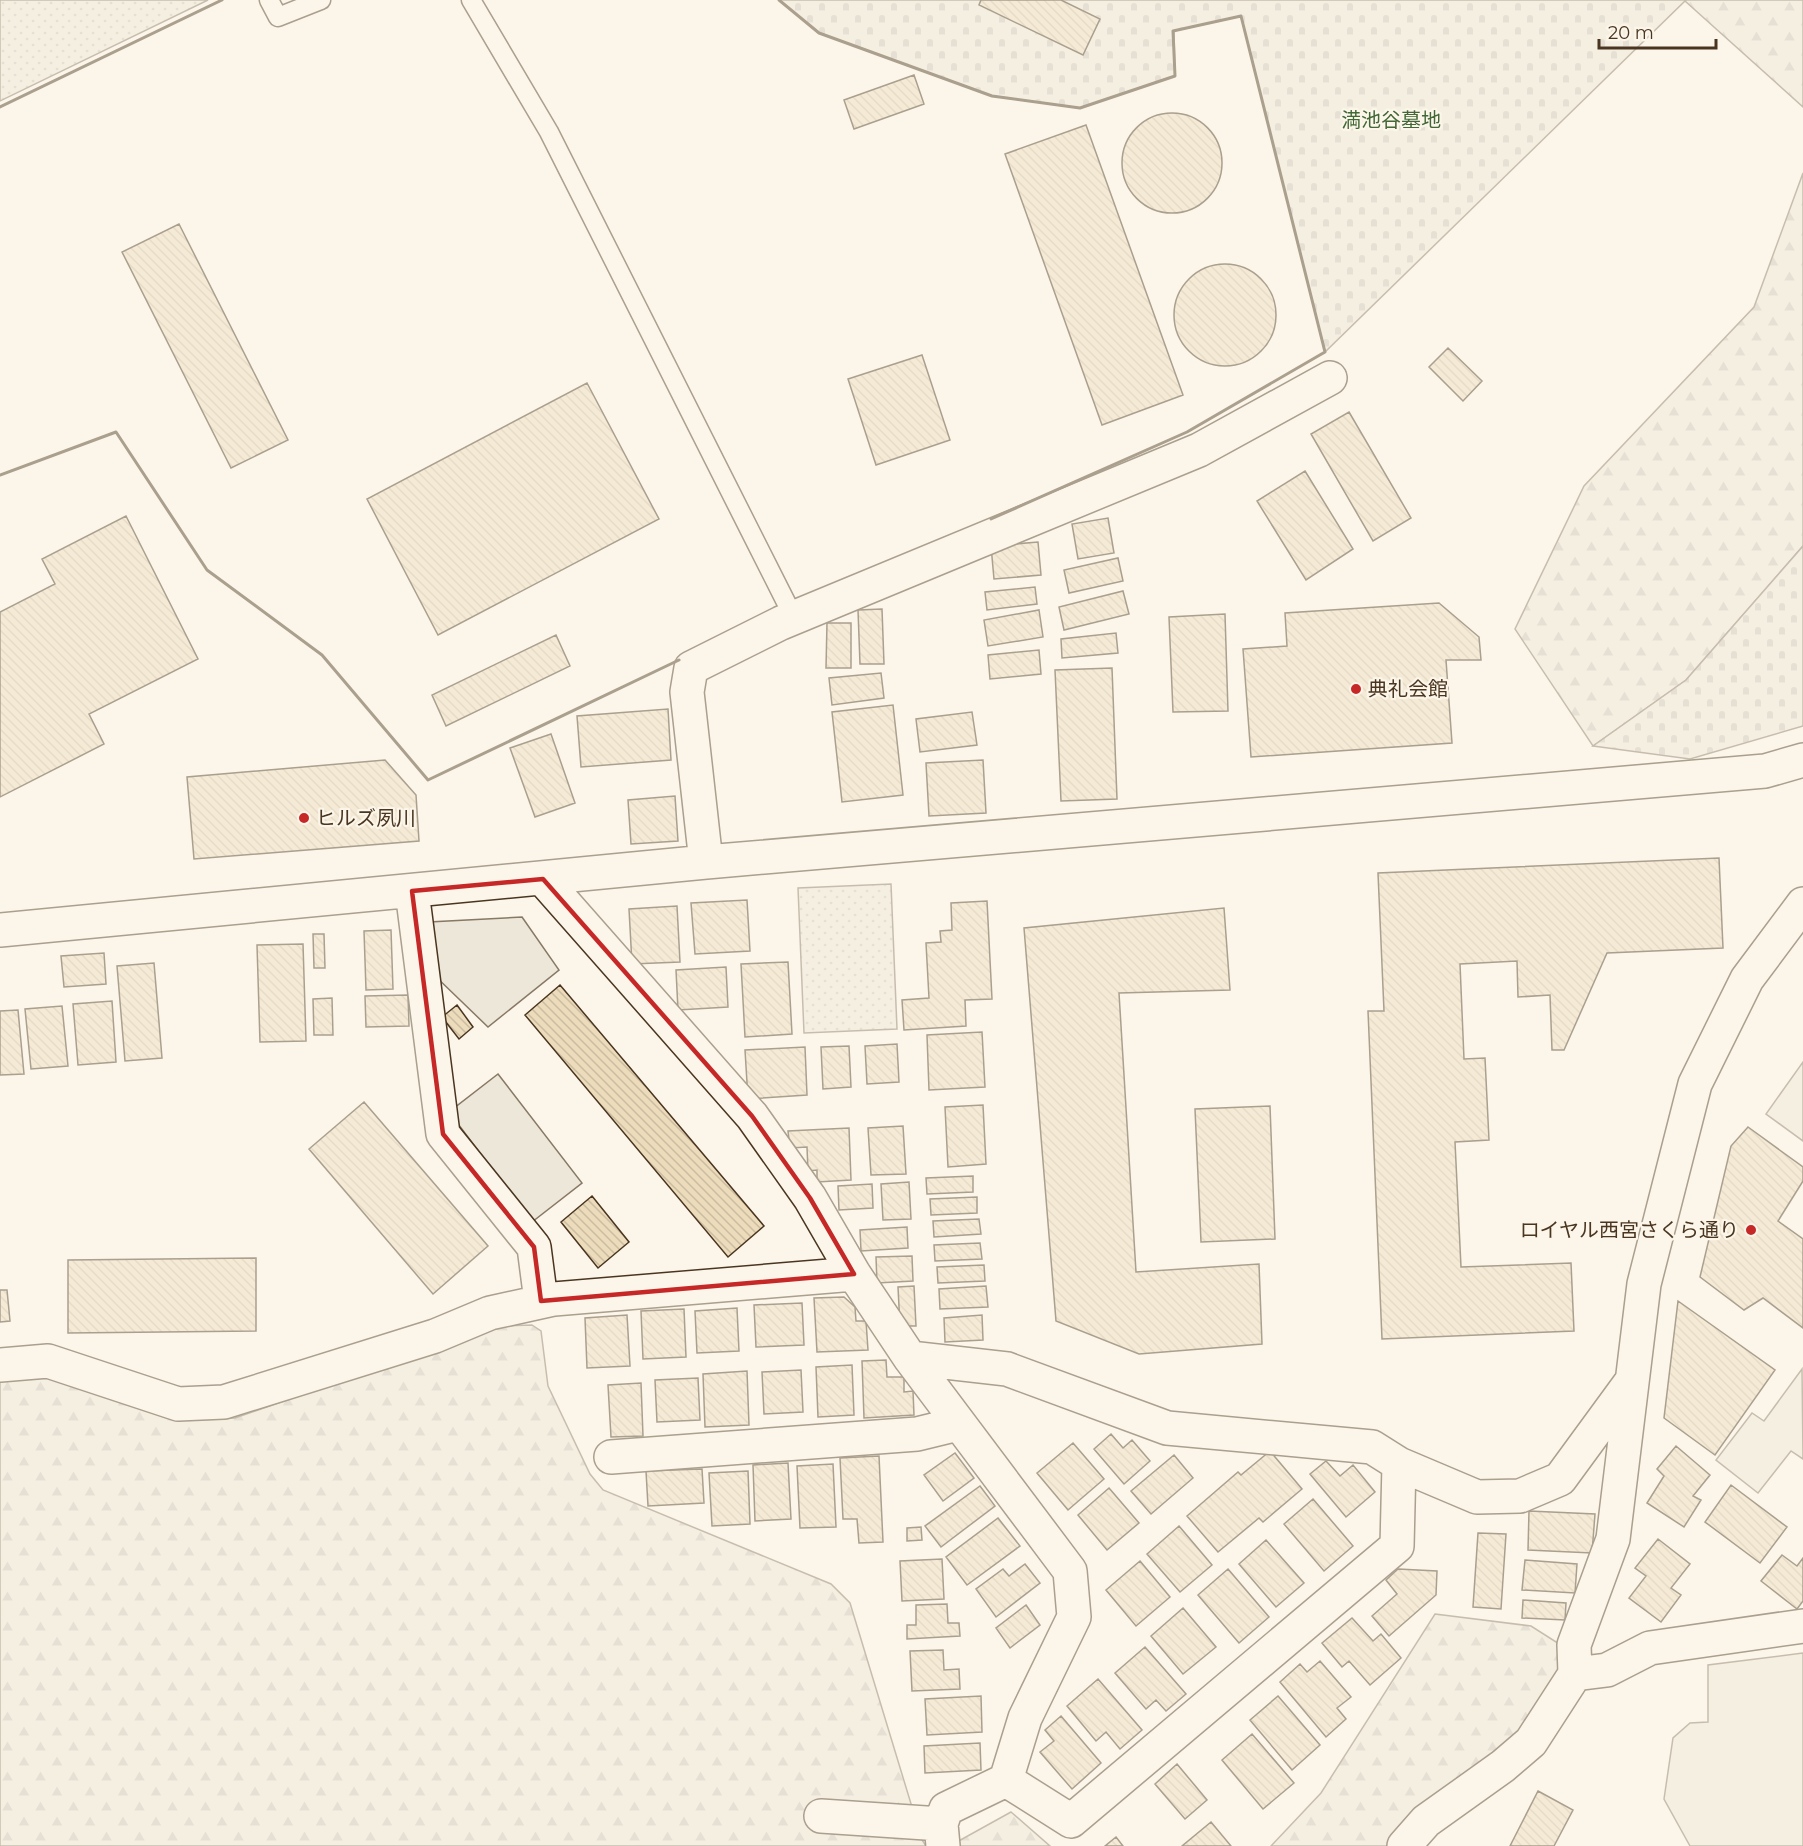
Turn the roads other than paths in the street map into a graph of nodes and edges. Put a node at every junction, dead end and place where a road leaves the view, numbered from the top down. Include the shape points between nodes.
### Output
1 (269, 0) edge
2 (321, 0) edge
3 (471, 0) edge
4 (1330, 378) dead end
5 (794, 618) junction
6 (1803, 760) edge
7 (706, 862) junction
8 (543, 879) junction
9 (412, 891) junction
10 (1803, 904) edge
11 (0, 930) edge
12 (854, 1274) junction
13 (542, 1301) junction
14 (910, 1358) junction
15 (0, 1365) edge
16 (1633, 1380) junction
17 (958, 1424) junction
18 (611, 1457) dead end
19 (1399, 1464) junction
20 (1803, 1626) edge
21 (1575, 1674) junction
22 (1006, 1780) junction
23 (821, 1816) dead end
24 (942, 1835) edge
25 (1404, 1846) edge

1 - 2 lane via 278,18
3 - 5 lane via 549,132
4 - 5 street via 1199,450
5 - 7 street via 691,668 687,692
6 - 7 street via 1765,771
7 - 8 street
8 - 9 street
8 - 12 street via 752,1116 810,1198
9 - 11 street
9 - 13 street via 443,1134 534,1247
10 - 16 street via 1747,979 1695,1084 1644,1284
12 - 13 street
12 - 14 street
13 - 15 street via 490,1313 435,1336 224,1401 178,1404 48,1362
14 - 17 street
14 - 19 street via 1007,1369 1167,1428 1372,1447
16 - 19 street via 1560,1479 1521,1496 1477,1497
16 - 21 street via 1613,1539 1574,1645
17 - 18 street via 917,1434
17 - 22 street via 1070,1570 1074,1617 1025,1718
19 - 22 street via 1397,1546 1071,1821
20 - 21 street via 1650,1648 1606,1670
21 - 25 street via 1531,1742 1426,1821
22 - 24 street via 946,1809
23 - 24 street

